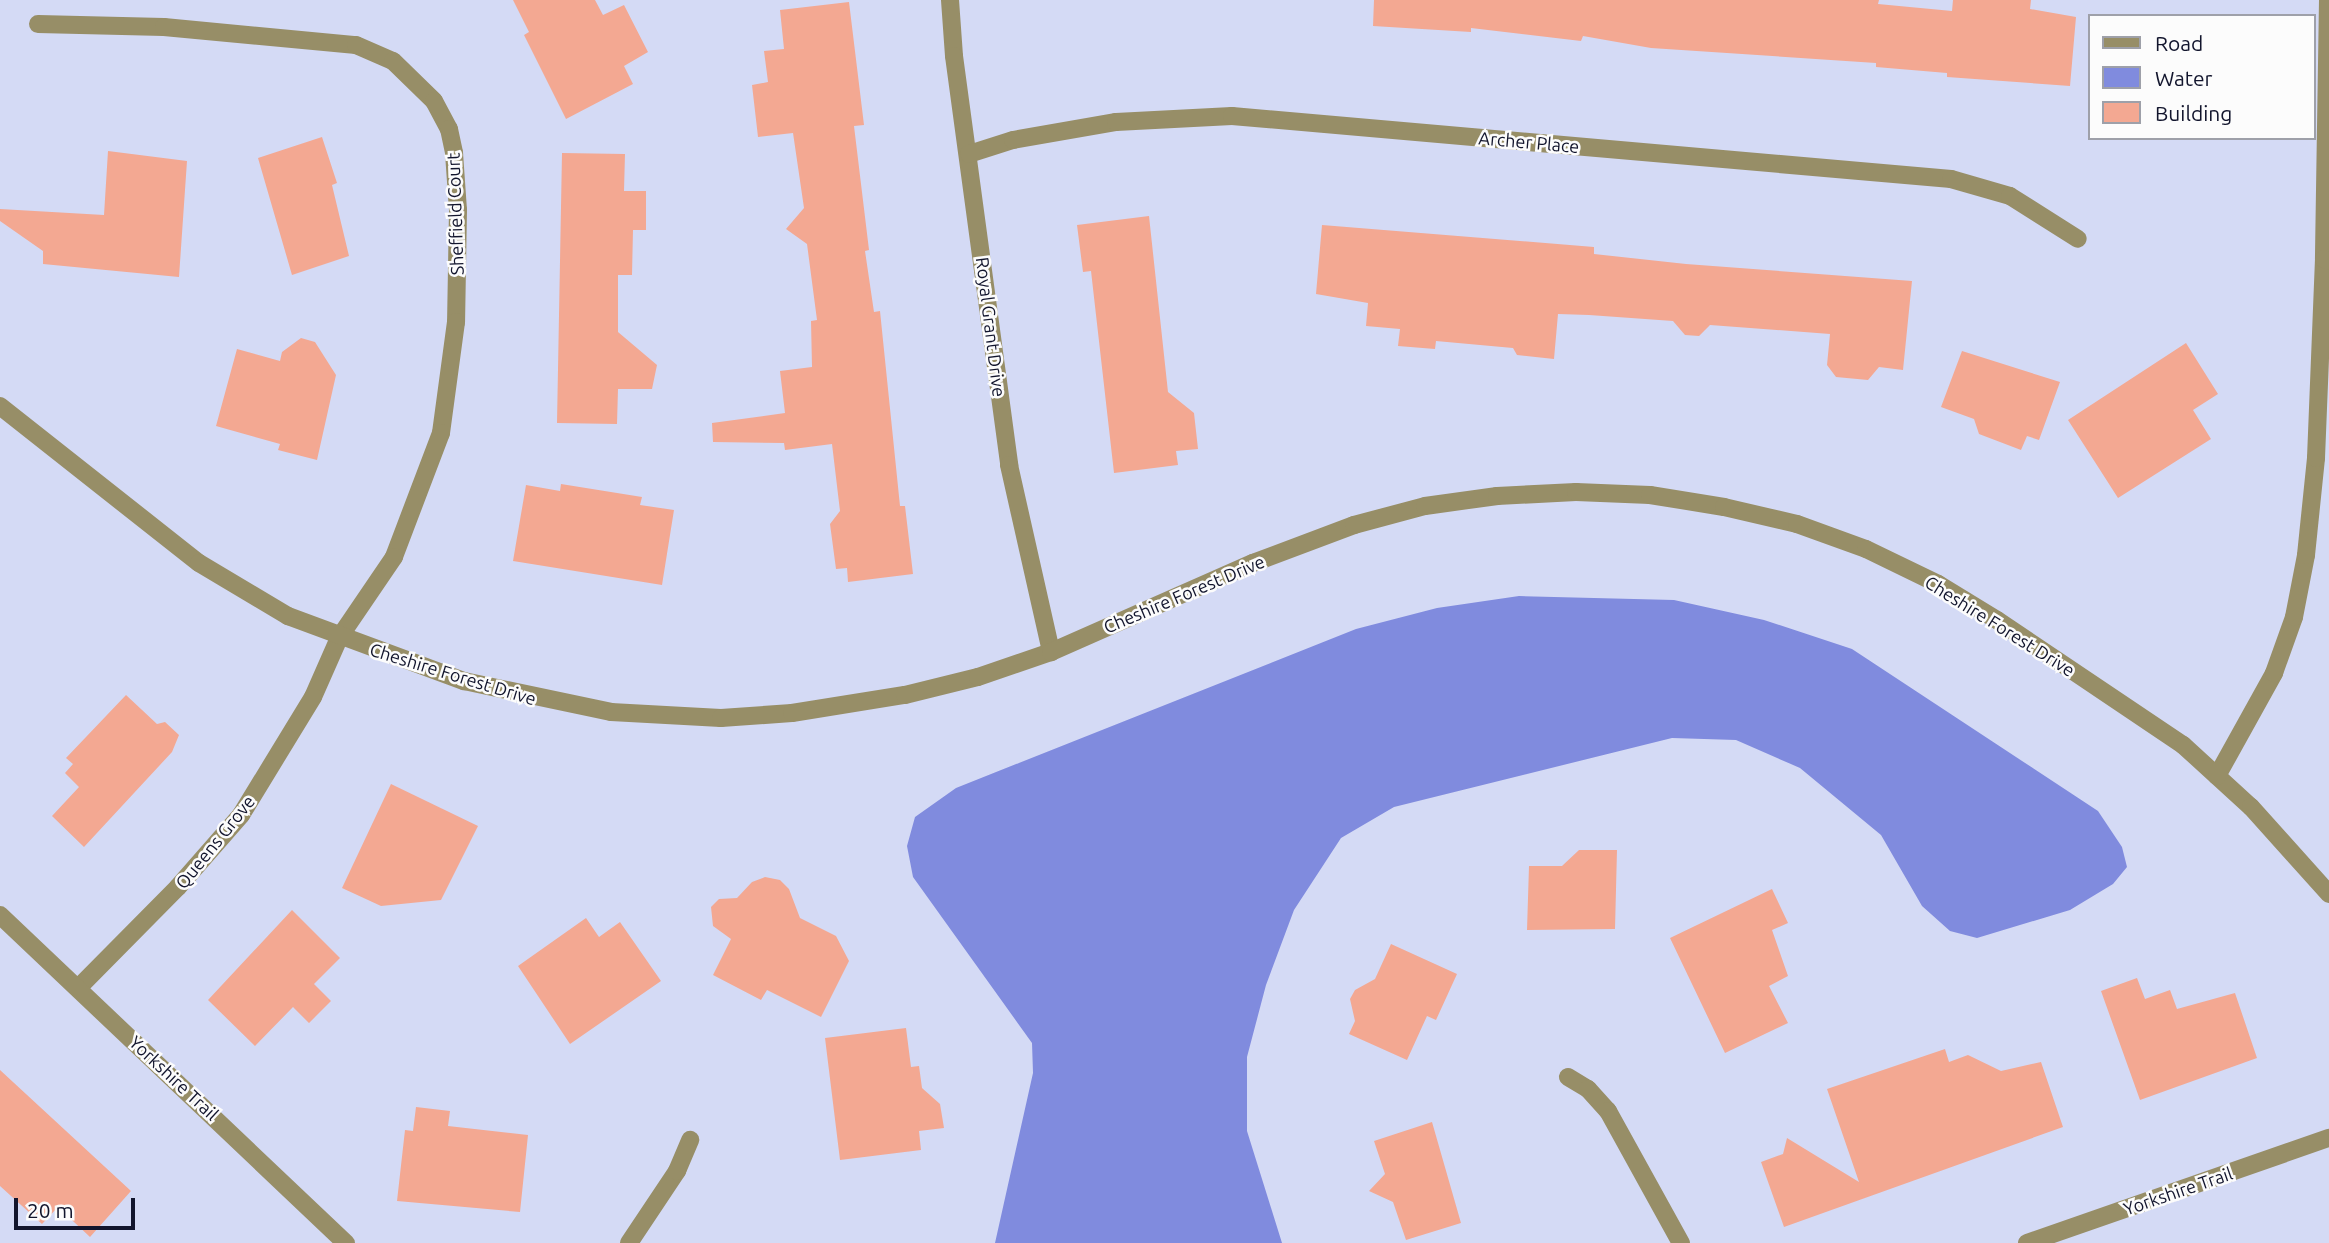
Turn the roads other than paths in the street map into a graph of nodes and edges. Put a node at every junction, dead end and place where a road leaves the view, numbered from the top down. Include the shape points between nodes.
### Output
1 (950, 0) edge
2 (2328, 0) edge
3 (38, 24) dead end
4 (969, 154) junction
5 (2078, 239) dead end
6 (2327, 260) edge
7 (0, 406) edge
8 (339, 638) junction
9 (1051, 652) junction
10 (2217, 776) junction
11 (2329, 894) edge
12 (0, 915) edge
13 (80, 986) junction
14 (1568, 1077) dead end
15 (2329, 1138) edge
16 (690, 1140) dead end
17 (346, 1243) edge
18 (629, 1243) edge
19 (1681, 1243) edge
20 (2027, 1243) edge

1 - 4 street, Royal Grant Drive
2 - 6 street
3 - 8 street, Sheffield Court via 191,29 356,45 393,61 419,82 449,129 458,210 456,322 441,433 394,557
4 - 5 street, Archer Place via 1013,140 1116,122 1232,116 1951,179 2010,196
4 - 9 street, Royal Grant Drive via 1009,465
6 - 10 street via 2316,458 2294,617 2269,684
7 - 8 street, Cheshire Forest Drive via 199,564 288,616
8 - 9 street, Cheshire Forest Drive via 533,699 611,712 720,718 792,713 905,695
8 - 13 street, Queens Grove via 313,697 241,815
9 - 10 street, Cheshire Forest Drive via 1253,563 1354,525 1425,506 1497,496 1650,495 1797,524 1938,584 2183,745
10 - 11 street, Cheshire Forest Drive via 2300,858
12 - 13 street, Yorkshire Trail
13 - 17 street, Yorkshire Trail via 142,1051
14 - 19 street via 1588,1089 1608,1111
15 - 20 street, Yorkshire Trail
16 - 18 street via 677,1171

